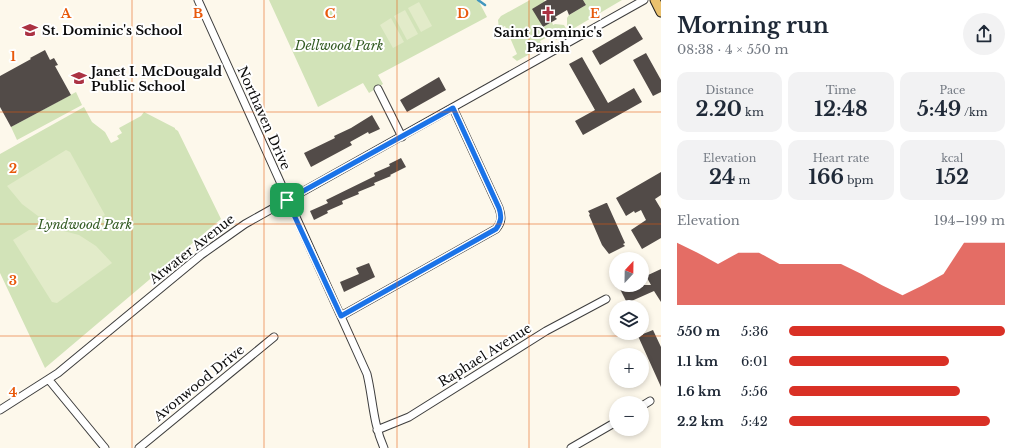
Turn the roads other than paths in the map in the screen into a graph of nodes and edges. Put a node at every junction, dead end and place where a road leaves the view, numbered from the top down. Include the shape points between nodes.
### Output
1 (198, 0) edge
2 (644, 0) edge
3 (655, 0) edge
4 (661, 12) edge
5 (378, 89) dead end
6 (453, 108) junction
7 (402, 136) junction
8 (287, 200) junction
9 (606, 299) dead end
10 (341, 316) junction
11 (274, 337) dead end
12 (49, 380) junction
13 (0, 410) edge
14 (609, 426) edge
15 (377, 430) junction
16 (105, 448) edge
17 (139, 448) edge
18 (384, 448) edge
19 (571, 448) edge

1 - 8 street, Northaven Drive
2 - 6 street, Atwater Avenue
3 - 4 main road
5 - 7 street
6 - 7 street, Atwater Avenue
6 - 10 street via 499,208 500,224 496,229
7 - 8 street, Atwater Avenue
8 - 10 street, Northaven Drive
8 - 12 street, Atwater Avenue via 226,236
9 - 15 street, Raphael Avenue via 546,331 409,417
10 - 15 street, Northaven Drive via 367,374
11 - 17 street, Avonwood Drive
12 - 13 street, Atwater Avenue
12 - 16 street
14 - 19 street
15 - 18 street, Northaven Drive

